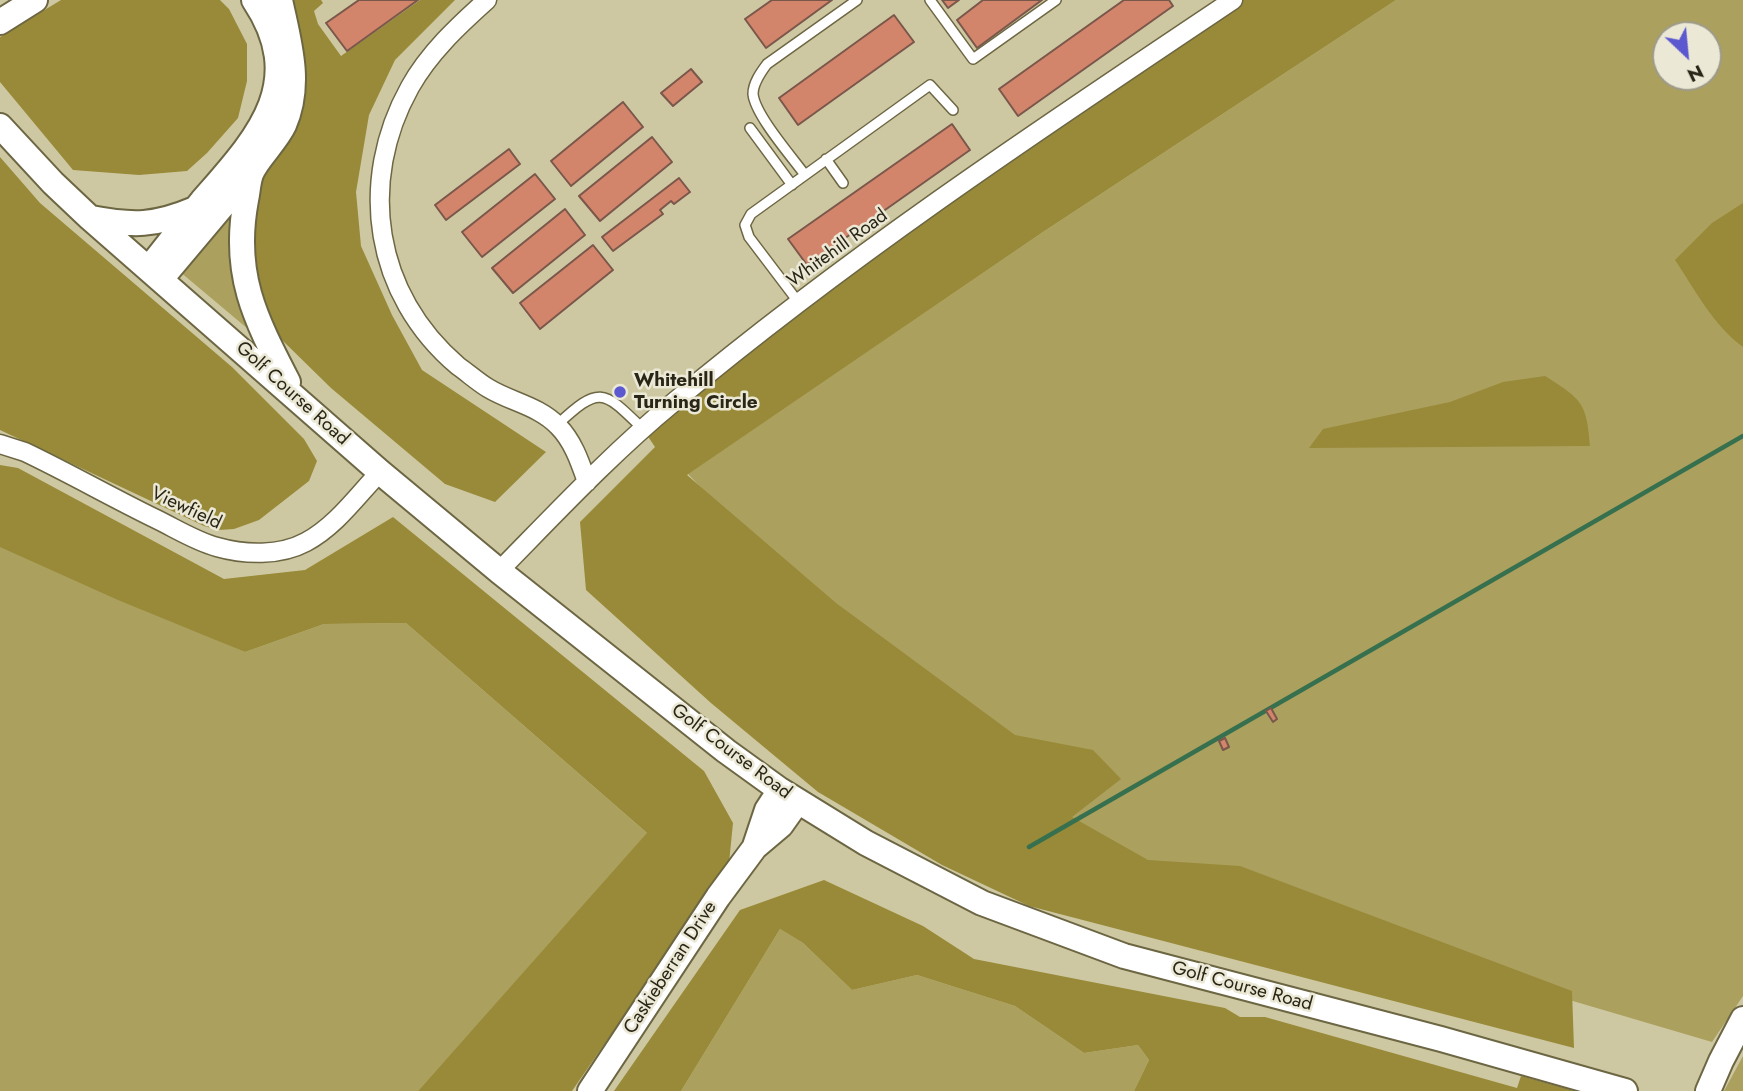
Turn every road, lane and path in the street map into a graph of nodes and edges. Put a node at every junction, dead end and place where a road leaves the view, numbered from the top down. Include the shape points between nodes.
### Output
1 (35, 0) edge
2 (254, 0) edge
3 (280, 0) edge
4 (487, 0) edge
5 (857, 0) edge
6 (930, 0) edge
7 (1056, 0) edge
8 (1233, 0) edge
9 (1213, 6) edge
10 (0, 22) edge
11 (953, 110) dead end
12 (0, 126) edge
13 (751, 128) dead end
14 (827, 159) junction
15 (251, 171) junction
16 (805, 175) junction
17 (843, 183) dead end
18 (792, 185) junction
19 (196, 209) junction
20 (90, 218) junction
21 (155, 273) junction
22 (799, 303) junction
23 (296, 396) junction
24 (557, 425) junction
25 (643, 429) junction
26 (0, 444) edge
27 (380, 472) junction
28 (587, 482) junction
29 (499, 571) junction
30 (789, 796) junction
31 (1743, 1019) edge
32 (590, 1091) edge
33 (1625, 1091) edge
34 (1708, 1091) edge

1 - 10 street
2 - 19 street via 275,51 275,92 254,141
3 - 15 street via 294,83 284,124
4 - 24 street via 432,55 397,112 384,153 379,218 396,283 430,338 489,388
5 - 16 lane via 767,64 755,84 757,110
6 - 7 lane via 974,59
8 - 9 street, Whitehill Road
9 - 22 street, Whitehill Road
11 - 14 lane via 930,85
12 - 20 street, Golf Course Road
13 - 18 lane
14 - 16 lane
14 - 17 lane
15 - 21 street
15 - 23 street via 241,239 246,288
16 - 18 lane
18 - 22 lane via 751,214 745,225
19 - 20 street via 142,224
19 - 21 street
20 - 21 street, Golf Course Road
21 - 23 street, Golf Course Road
22 - 25 street, Whitehill Road
23 - 27 street, Golf Course Road
24 - 25 lane via 581,403 599,396 618,404
24 - 28 street via 576,451
25 - 28 street, Whitehill Road
26 - 27 street, Viewfield via 25,452 189,536 242,552 272,552 308,541 334,522
27 - 29 street, Golf Course Road
28 - 29 street, Whitehill Road
29 - 30 street, Golf Course Road
30 - 32 street, Caskieberran Drive via 767,810 755,847
30 - 33 street, Golf Course Road via 982,904 1124,956
31 - 34 street

